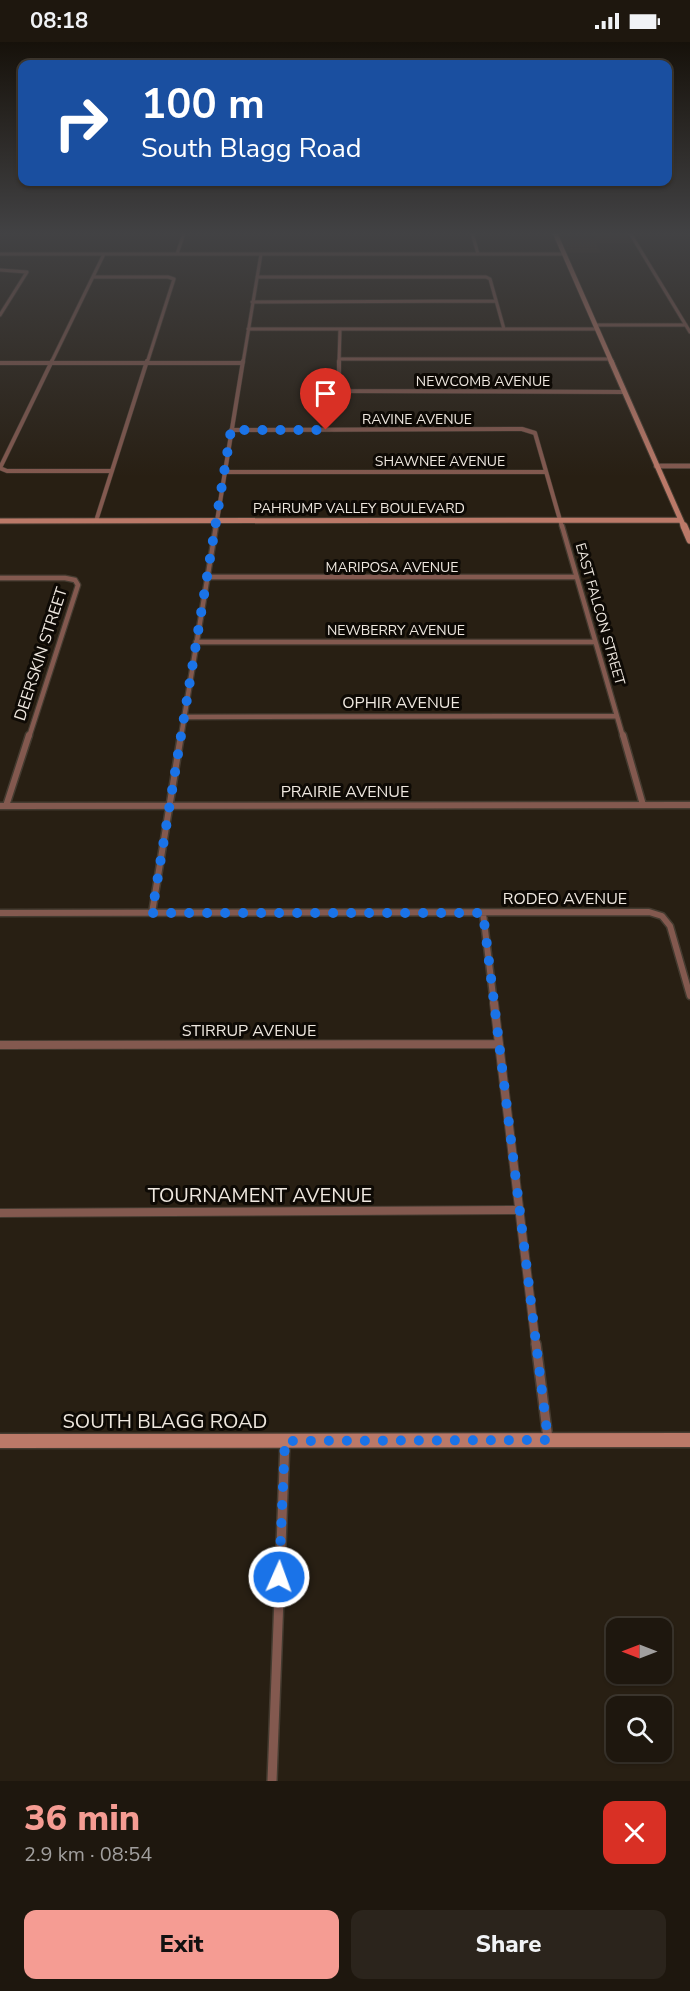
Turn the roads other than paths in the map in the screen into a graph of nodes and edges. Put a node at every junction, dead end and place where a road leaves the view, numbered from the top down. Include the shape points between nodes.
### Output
1 (75, 314) edge
2 (163, 314) edge
3 (250, 314) edge
4 (500, 314) edge
5 (590, 314) edge
6 (688, 325) edge
7 (596, 327) junction
8 (248, 329) junction
9 (339, 329) junction
10 (504, 329) junction
11 (690, 332) edge
12 (339, 359) junction
13 (610, 359) junction
14 (0, 363) edge
15 (52, 363) junction
16 (147, 363) junction
17 (242, 363) junction
18 (624, 392) junction
19 (231, 430) junction
20 (531, 430) joint
21 (657, 466) junction
22 (690, 466) edge
23 (112, 471) junction
24 (225, 472) junction
25 (546, 472) junction
26 (217, 520) junction
27 (560, 520) junction
28 (681, 520) junction
29 (0, 521) edge
30 (96, 521) junction
31 (690, 540) edge
32 (207, 577) junction
33 (576, 577) junction
34 (0, 578) edge
35 (196, 642) junction
36 (595, 642) junction
37 (617, 716) junction
38 (184, 717) junction
39 (643, 805) junction
40 (690, 805) edge
41 (3, 806) edge
42 (169, 806) junction
43 (0, 913) edge
44 (152, 913) junction
45 (483, 913) junction
46 (690, 996) edge
47 (499, 1044) junction
48 (0, 1045) edge
49 (520, 1210) junction
50 (0, 1213) edge
51 (548, 1440) junction
52 (690, 1440) edge
53 (0, 1441) edge
54 (285, 1441) junction
55 (272, 1781) edge

1 - 15 street
2 - 16 street
3 - 8 street
4 - 10 street
5 - 7 main road
6 - 7 street
6 - 11 street
7 - 10 street
7 - 13 main road
8 - 9 street
8 - 17 street
9 - 10 street
9 - 12 street
12 - 13 street
12 - 18 street, NEWCOMB AVENUE via 341,391
13 - 18 main road
14 - 15 street
15 - 16 street
15 - 23 street via 0,468
16 - 17 street
16 - 23 street
17 - 19 street
18 - 21 main road
19 - 20 street, RAVINE AVENUE
19 - 24 street
20 - 25 street, EAST FALCON STREET
21 - 22 street
21 - 28 main road
23 - 30 street
24 - 25 street, SHAWNEE AVENUE
24 - 26 street
25 - 27 street, EAST FALCON STREET
26 - 27 main road, PAHRUMP VALLEY BOULEVARD
26 - 30 main road, PAHRUMP VALLEY BOULEVARD
26 - 32 street
27 - 28 main road, PAHRUMP VALLEY BOULEVARD
27 - 33 street, EAST FALCON STREET
28 - 31 main road
29 - 30 main road, PAHRUMP VALLEY BOULEVARD
32 - 33 street, MARIPOSA AVENUE
32 - 35 street
33 - 36 street, EAST FALCON STREET
34 - 41 street, DEERSKIN STREET via 65,578 78,585
35 - 36 street, NEWBERRY AVENUE
35 - 38 street
36 - 37 street, EAST FALCON STREET
37 - 38 street, OPHIR AVENUE
37 - 39 street, EAST FALCON STREET
38 - 42 street
39 - 40 street, PRAIRIE AVENUE
39 - 42 street, PRAIRIE AVENUE
41 - 42 street, PRAIRIE AVENUE
42 - 44 street
43 - 44 street, RODEO AVENUE
44 - 45 street, RODEO AVENUE
45 - 46 street, RODEO AVENUE via 638,912 662,916 670,926
45 - 47 street
47 - 48 street, STIRRUP AVENUE
47 - 49 street
49 - 50 street, TOURNAMENT AVENUE
49 - 51 street
51 - 52 main road, SOUTH BLAGG ROAD
51 - 54 main road, SOUTH BLAGG ROAD
53 - 54 main road, SOUTH BLAGG ROAD
54 - 55 street

